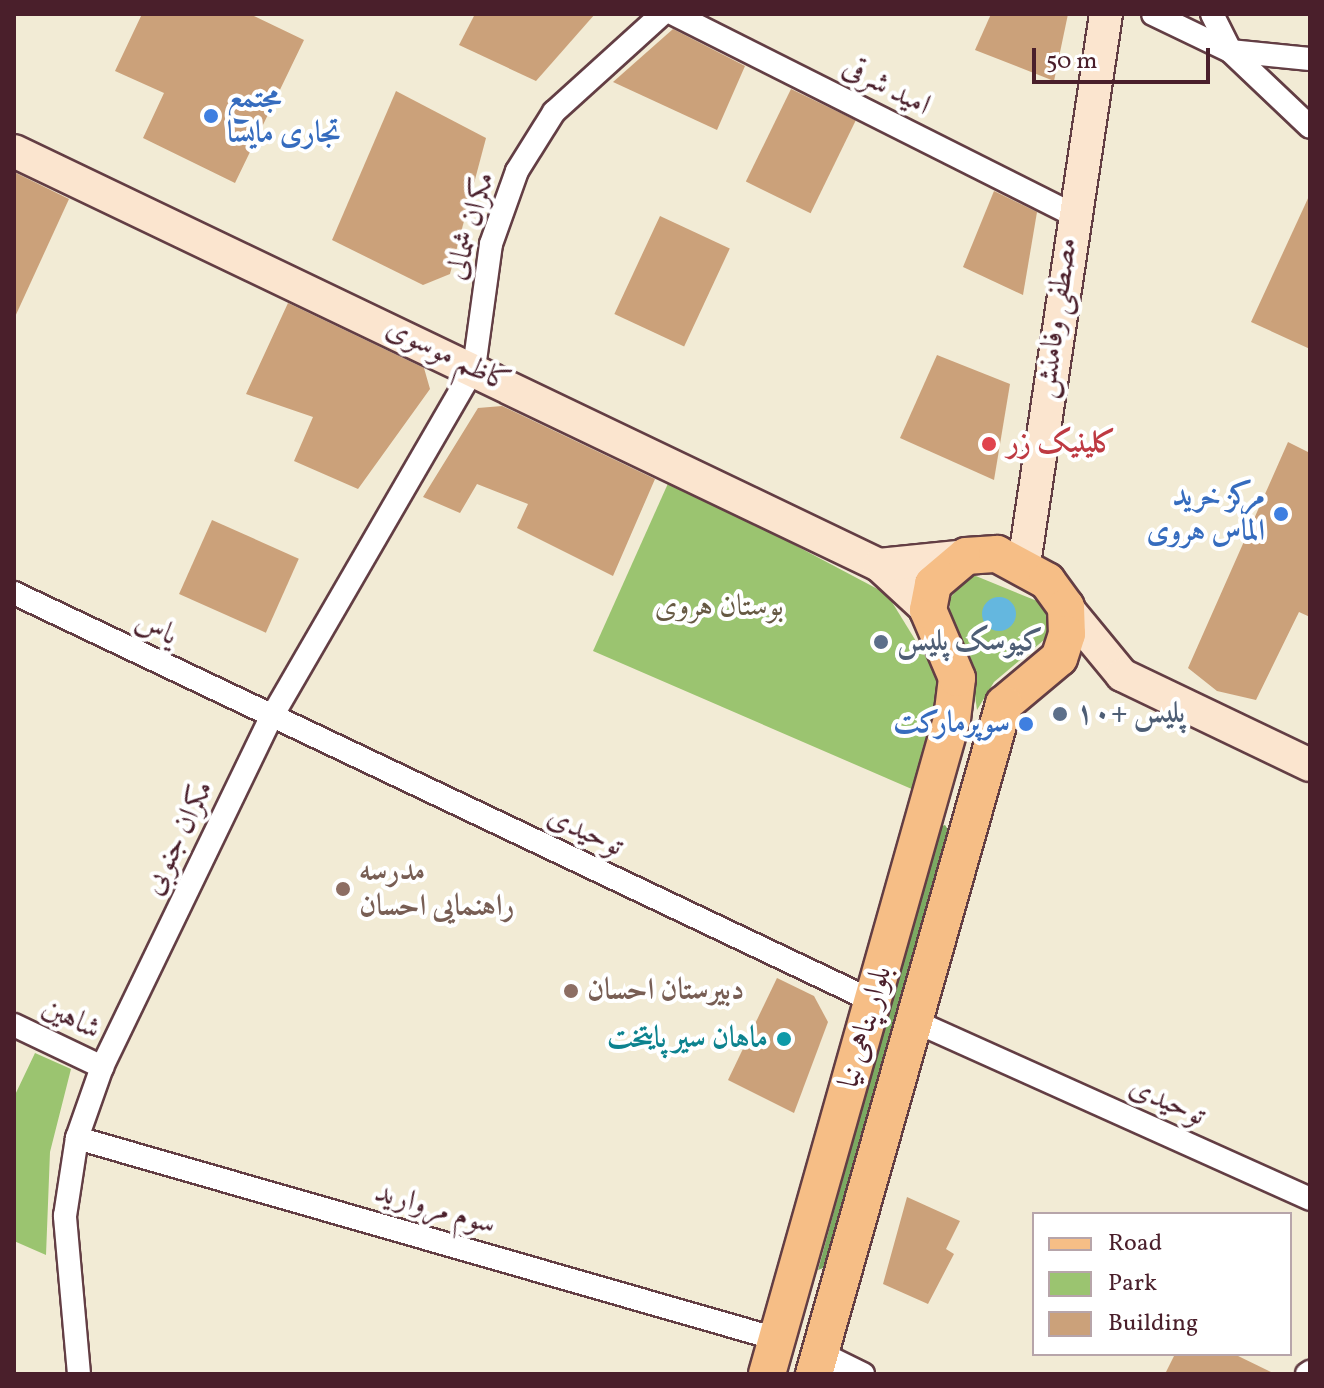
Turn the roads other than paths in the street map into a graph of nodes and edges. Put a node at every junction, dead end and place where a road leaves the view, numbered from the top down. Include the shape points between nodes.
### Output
1 (663, 14) edge
2 (1086, 14) edge
3 (1106, 14) edge
4 (1153, 14) edge
5 (1212, 14) edge
6 (1230, 51) junction
7 (1310, 59) edge
8 (1310, 127) edge
9 (14, 151) edge
10 (1071, 214) junction
11 (474, 368) junction
12 (966, 556) junction
13 (1024, 564) junction
14 (879, 565) junction
15 (14, 593) edge
16 (1066, 607) junction
17 (928, 610) junction
18 (271, 718) junction
19 (1310, 765) edge
20 (873, 1001) junction
21 (912, 1020) junction
22 (14, 1025) edge
23 (102, 1067) junction
24 (77, 1138) junction
25 (1310, 1199) edge
26 (777, 1339) junction
27 (817, 1364) edge
28 (79, 1374) edge
29 (767, 1374) edge
30 (863, 1374) edge

1 - 10 street, امید شرقی
1 - 11 street, مکران شمالی via 554,112 517,171 491,244
2 - 10 main road, مصطفی وفامنش via 1069,138
3 - 10 main road, مصطفی وفامنش via 1091,142
4 - 6 street
5 - 6 street
6 - 7 street
6 - 8 street
9 - 11 main road, کاظم موسوی
10 - 13 main road, مصطفی وفامنش
11 - 14 main road, کاظم موسوی
11 - 18 street, مکران جنوبی
12 - 13 main road via 997,554
12 - 14 main road
12 - 17 main road via 933,584
13 - 16 main road
14 - 17 main road, کاظم موسوی
15 - 18 street, یاس
16 - 19 main road via 1122,675
16 - 21 main road, بلوار پناهی نیا via 1059,658 1004,704
17 - 20 main road, بلوار پناهی نیا via 957,678 946,745
18 - 20 street, توحیدی
18 - 23 street, مکران جنوبی
20 - 26 main road, بلوار پناهی نیا
21 - 25 street, توحیدی
21 - 27 main road, بلوار پناهی نیا
22 - 23 street, شاهین
23 - 24 street, مکران جنوبی
24 - 26 street, سوم مروارید
24 - 28 street, مکران جنوبی via 65,1216
26 - 27 main road
26 - 29 main road, بلوار پناهی نیا
27 - 30 street

